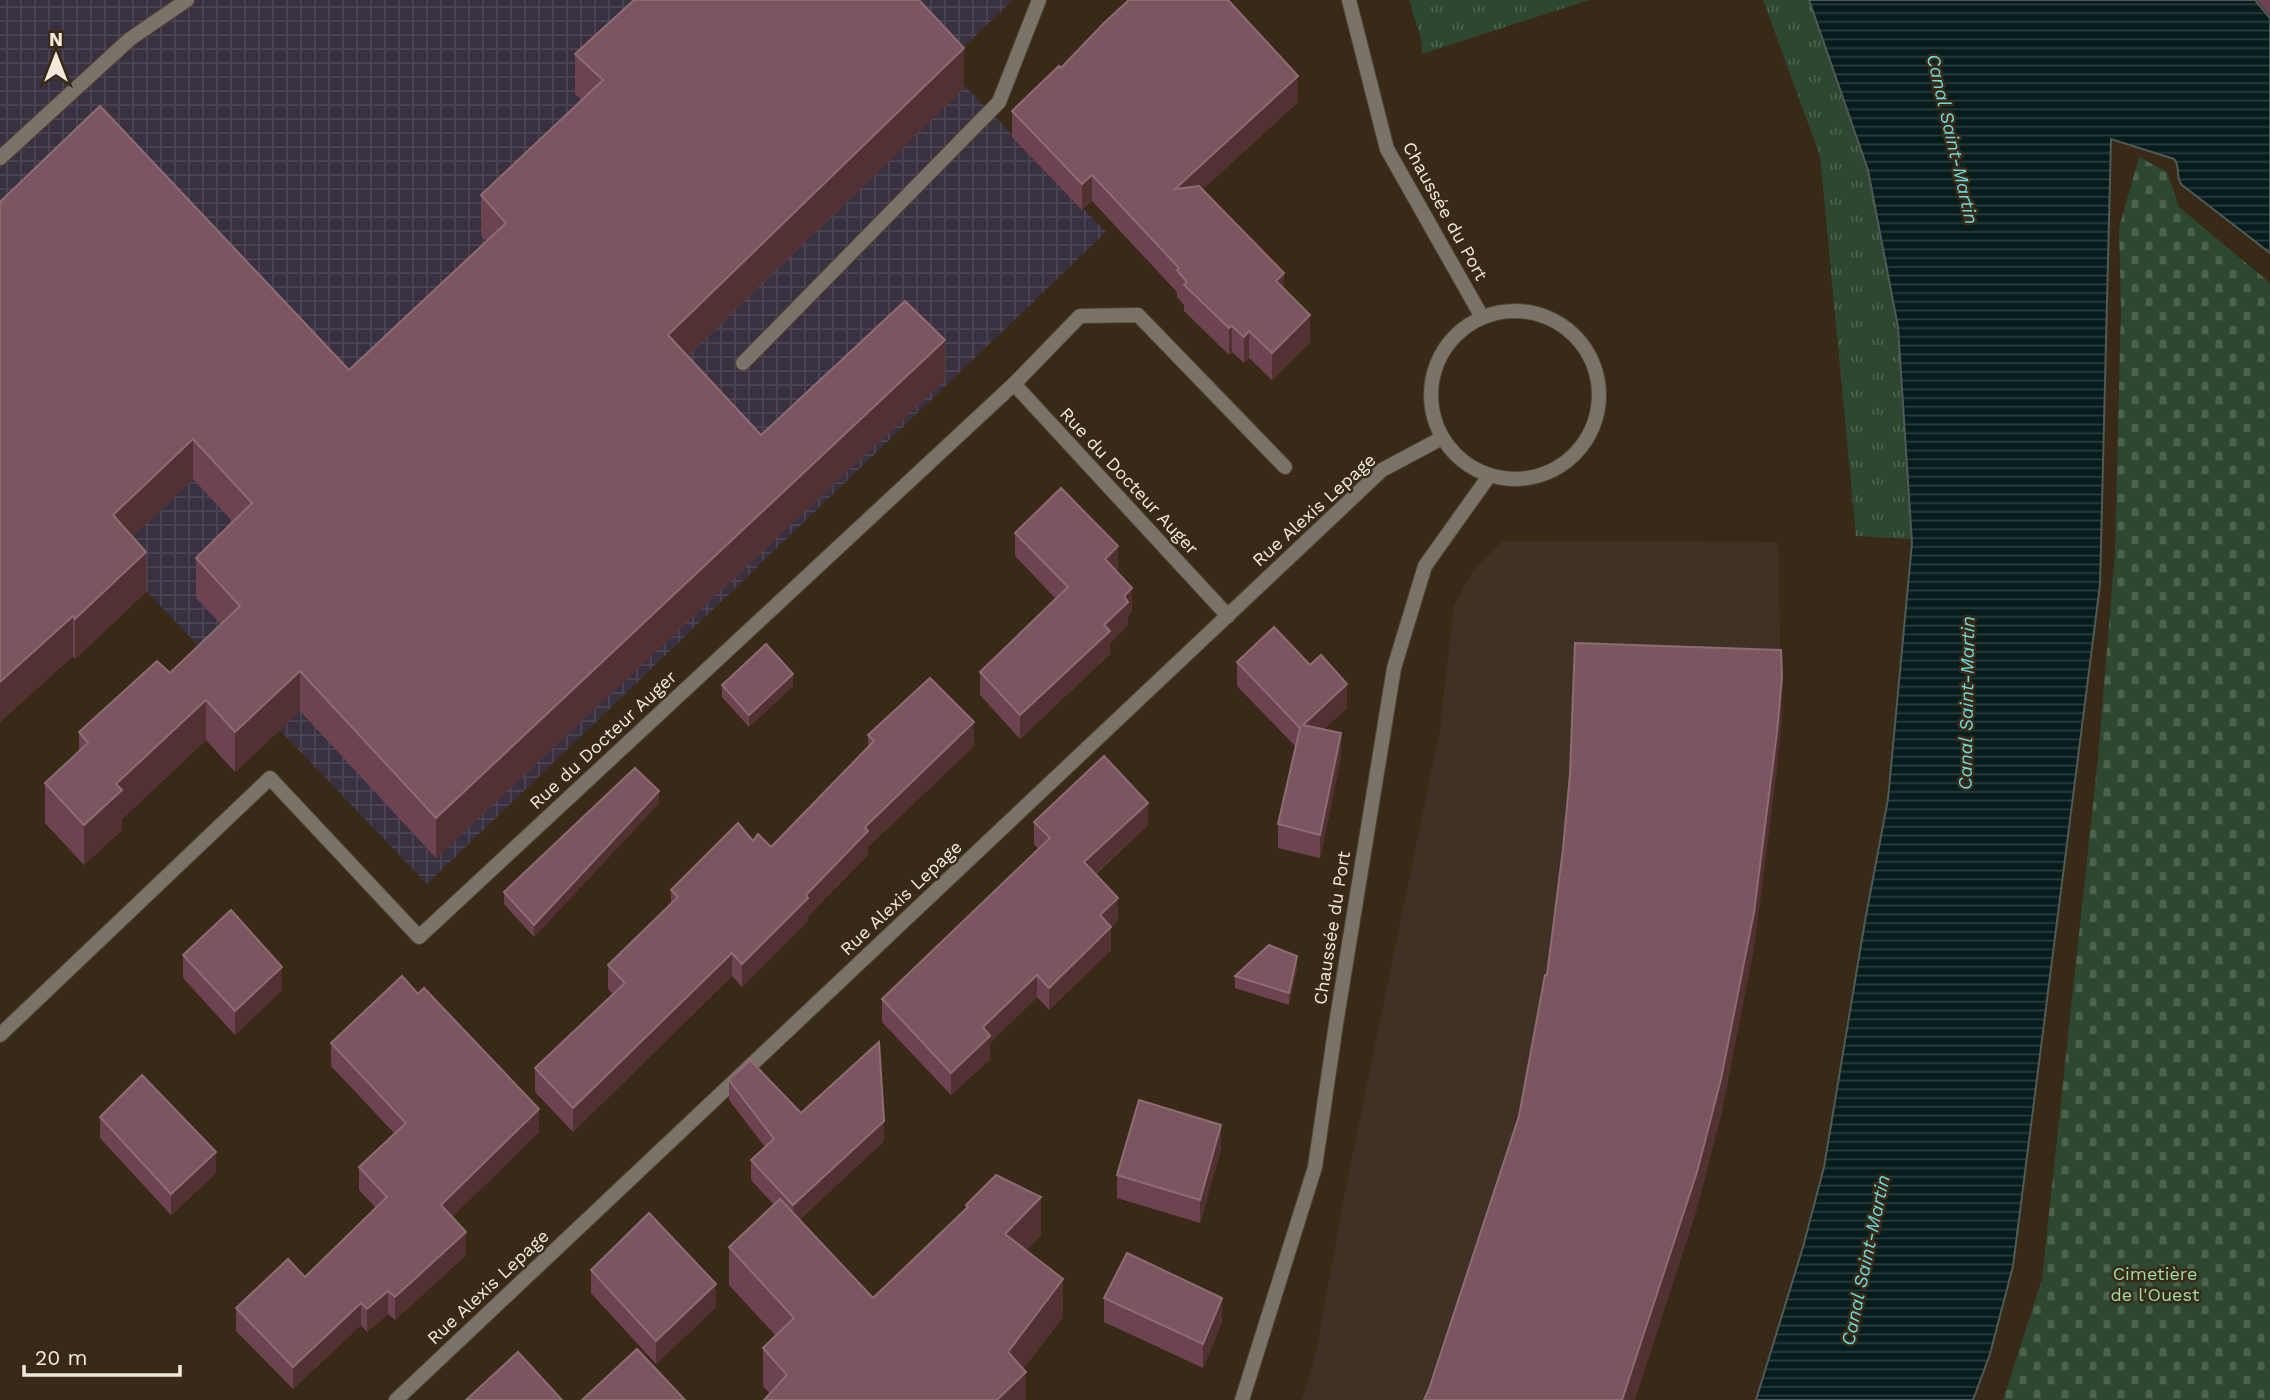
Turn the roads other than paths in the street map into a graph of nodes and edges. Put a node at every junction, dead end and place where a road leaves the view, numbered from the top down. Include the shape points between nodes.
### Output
1 (187, 0) edge
2 (1038, 0) edge
3 (1349, 0) edge
4 (0, 158) edge
5 (1482, 317) junction
6 (743, 363) dead end
7 (1014, 384) junction
8 (1442, 438) junction
9 (1285, 467) dead end
10 (1489, 476) junction
11 (1228, 616) junction
12 (0, 1035) edge
13 (396, 1400) edge
14 (1242, 1400) edge

1 - 4 street via 130,39
2 - 6 street via 999,102
3 - 5 street, Chaussée du Port via 1387,149
5 - 8 street via 1445,347 1435,368 1433,416
5 - 10 street via 1511,310 1541,315 1567,328 1587,350 1599,378 1600,397 1591,435 1572,458 1547,474 1518,480
7 - 9 street via 1080,316 1138,315
7 - 11 street, Rue du Docteur Auger
7 - 12 street, Rue du Docteur Auger via 419,937 270,779
8 - 10 street via 1470,467
8 - 11 street, Rue Alexis Lepage via 1382,470
10 - 14 street, Chaussée du Port via 1425,566 1394,668 1315,1167
11 - 13 street, Rue Alexis Lepage

